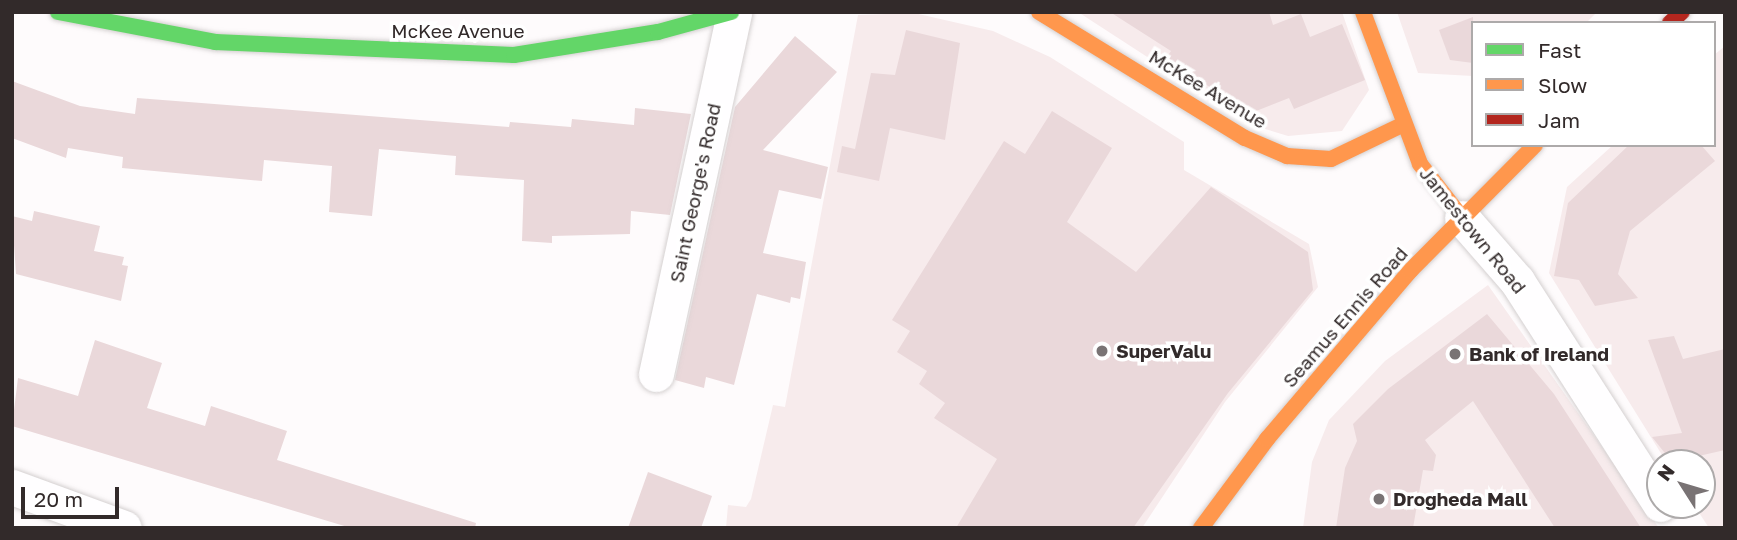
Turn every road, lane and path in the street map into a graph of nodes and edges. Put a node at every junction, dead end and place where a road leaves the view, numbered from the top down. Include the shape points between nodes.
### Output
1 (58, 12) edge
2 (732, 12) edge
3 (1040, 12) edge
4 (1363, 12) edge
5 (1402, 125) junction
6 (1533, 147) edge
7 (1462, 218) junction
8 (656, 374) dead end
9 (1646, 483) edge
10 (12, 487) edge
11 (124, 528) edge
12 (1201, 528) edge

1 - 2 street, McKee Avenue via 215,42 514,55 658,32
2 - 8 street, Saint George's Road
3 - 5 street, McKee Avenue via 1245,138 1287,156 1331,159
4 - 5 street, Jamestown Road
5 - 7 street, Jamestown Road via 1435,189
6 - 7 street, Seamus Ennis Road
7 - 9 street, Jamestown Road via 1517,281
7 - 12 street, Seamus Ennis Road via 1267,439
10 - 11 street

